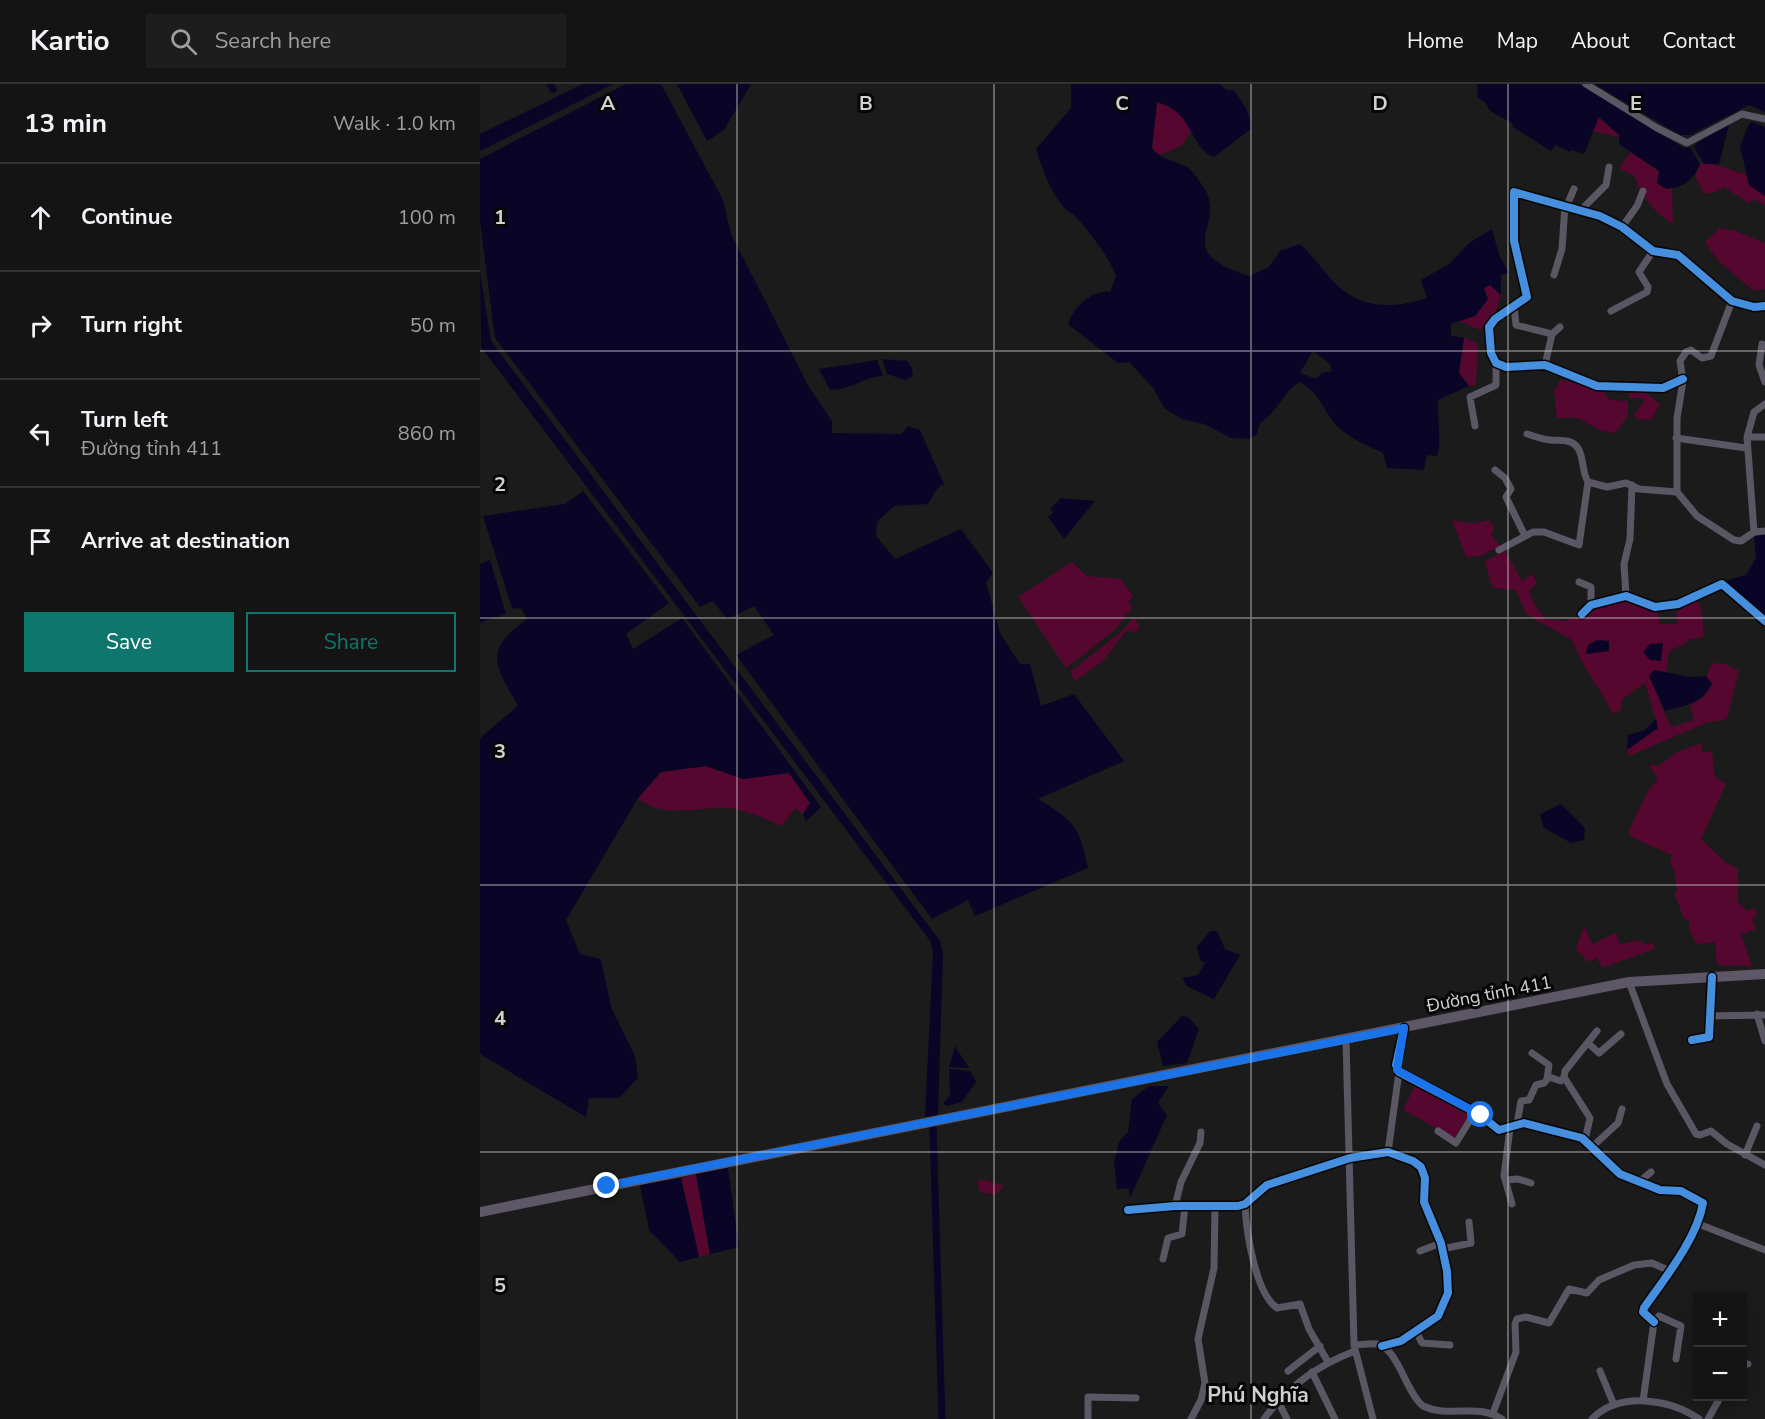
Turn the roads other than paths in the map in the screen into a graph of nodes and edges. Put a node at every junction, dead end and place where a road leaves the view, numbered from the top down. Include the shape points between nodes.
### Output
1 (1586, 84) edge
2 (1765, 119) edge
3 (1609, 167) dead end
4 (1574, 189) dead end
5 (1643, 191) dead end
6 (1566, 205) junction
7 (1582, 209) junction
8 (1622, 227) junction
9 (1653, 251) junction
10 (1554, 275) dead end
11 (1732, 301) junction
12 (1514, 306) junction
13 (1765, 306) edge
14 (1611, 311) dead end
15 (1560, 327) dead end
16 (1552, 334) junction
17 (1762, 344) dead end
18 (1496, 362) junction
19 (1545, 365) junction
20 (1683, 379) junction
21 (1765, 382) edge
22 (1765, 405) edge
23 (1475, 426) dead end
24 (1527, 434) dead end
25 (1747, 437) junction
26 (1765, 437) edge
27 (1677, 438) junction
28 (1746, 448) junction
29 (1495, 470) dead end
30 (1588, 482) junction
31 (1632, 485) junction
32 (1677, 492) junction
33 (1765, 531) edge
34 (1754, 532) junction
35 (1525, 536) junction
36 (1499, 550) dead end
37 (1579, 582) dead end
38 (1626, 596) junction
39 (1591, 605) junction
40 (1582, 614) dead end
41 (1765, 621) edge
42 (1765, 974) edge
43 (1712, 977) junction
44 (1629, 982) junction
45 (1761, 1015) edge
46 (1708, 1016) junction
47 (1404, 1028) junction
48 (1597, 1031) dead end
49 (1621, 1034) dead end
50 (1346, 1039) junction
51 (1692, 1040) dead end
52 (1765, 1041) edge
53 (1588, 1043) junction
54 (1532, 1053) dead end
55 (1399, 1072) junction
56 (1564, 1077) junction
57 (1547, 1079) junction
58 (1622, 1109) dead end
59 (1475, 1112) junction
60 (1517, 1124) junction
61 (1757, 1126) dead end
62 (1509, 1128) junction
63 (1438, 1131) dead end
64 (1201, 1132) dead end
65 (1585, 1140) junction
66 (1592, 1147) junction
67 (1388, 1152) junction
68 (1745, 1155) junction
69 (1350, 1158) junction
70 (1765, 1165) edge
71 (1651, 1172) dead end
72 (1506, 1180) junction
73 (1638, 1183) junction
74 (1531, 1184) dead end
75 (1245, 1204) junction
76 (1512, 1204) dead end
77 (1175, 1206) junction
78 (1185, 1206) junction
79 (1215, 1206) junction
80 (1132, 1210) dead end
81 (480, 1212) edge
82 (1469, 1222) dead end
83 (1696, 1223) junction
84 (1442, 1246) junction
85 (1765, 1250) edge
86 (1420, 1251) dead end
87 (1163, 1259) dead end
88 (1670, 1270) junction
89 (1654, 1322) junction
90 (1416, 1331) junction
91 (1450, 1345) dead end
92 (1320, 1346) junction
93 (1382, 1346) junction
94 (1354, 1348) junction
95 (1676, 1359) dead end
96 (1328, 1362) junction
97 (1288, 1371) dead end
98 (1600, 1371) dead end
99 (1312, 1372) junction
100 (1136, 1398) dead end
101 (1278, 1401) junction
102 (1643, 1401) junction
103 (1718, 1401) edge
104 (1614, 1405) junction
105 (1493, 1413) junction
106 (1088, 1419) edge
107 (1191, 1419) edge
108 (1264, 1419) edge
109 (1287, 1419) edge
110 (1335, 1419) edge
111 (1373, 1419) edge
112 (1502, 1419) edge
113 (1592, 1419) edge
114 (1699, 1419) edge
115 (1708, 1419) edge

1 - 2 street via 1682,142 1691,142 1742,114
3 - 7 street via 1606,184
4 - 6 street
5 - 8 street
6 - 7 street
6 - 10 street via 1562,249
6 - 12 street via 1514,192 1514,241 1527,297
7 - 8 street
8 - 9 street
9 - 11 street via 1678,255
9 - 14 street via 1640,272 1647,292
11 - 13 street
11 - 20 street via 1711,356 1702,358 1691,351 1682,357
12 - 16 street via 1516,325
12 - 18 street via 1489,327 1491,353
15 - 16 street
16 - 19 street
17 - 21 street via 1759,365
18 - 19 street via 1506,367
18 - 23 street via 1496,385 1470,397
19 - 20 street via 1596,386 1663,388
20 - 27 street
22 - 25 street via 1754,412
24 - 30 street via 1549,440 1562,438 1573,444 1579,450
25 - 26 street
25 - 28 street
27 - 28 street
27 - 32 street
28 - 34 street
29 - 35 street via 1511,489 1506,497
30 - 31 street via 1607,487
30 - 35 street via 1579,545 1544,532
31 - 32 street
31 - 38 street via 1630,539 1624,564
32 - 34 street via 1697,516 1734,540 1741,541
33 - 34 street
35 - 36 street
37 - 39 street via 1591,587
38 - 39 street
38 - 41 street via 1655,607 1678,604 1722,584
39 - 40 street
42 - 43 main road, Đường tỉnh 411
43 - 44 main road, Đường tỉnh 411
43 - 46 street
44 - 47 main road, Đường tỉnh 411
44 - 68 street via 1667,1084 1696,1134 1711,1131
45 - 46 street
45 - 52 street via 1760,1030
46 - 51 street via 1708,1038
47 - 50 main road, Đường tỉnh 411
47 - 55 street via 1396,1065
48 - 53 street
49 - 53 street via 1599,1053
50 - 69 street
50 - 81 main road, Đường tỉnh 411
53 - 56 street
54 - 57 street via 1549,1065
55 - 59 street
55 - 67 street
56 - 57 street via 1560,1081
56 - 65 street via 1590,1118
57 - 60 street via 1536,1085 1528,1100 1521,1101
58 - 66 street via 1618,1123
59 - 62 street via 1499,1130
59 - 63 street via 1456,1143
60 - 62 street
60 - 65 street via 1550,1128
61 - 68 street
62 - 72 street
64 - 77 street
65 - 66 street
66 - 73 street via 1620,1174
67 - 69 street
67 - 84 street via 1421,1167 1425,1178 1424,1202
68 - 70 street
69 - 75 street via 1267,1185
69 - 94 street
71 - 73 street
72 - 74 street
72 - 76 street
73 - 83 street via 1697,1198 1702,1203
75 - 79 street
75 - 92 street via 1247,1237 1263,1292 1277,1308 1300,1304
77 - 78 street
77 - 80 street
78 - 79 street
78 - 87 street via 1182,1234 1169,1236
79 - 107 street via 1214,1268 1198,1339 1205,1383
82 - 84 street via 1471,1243
83 - 85 street
83 - 88 street
84 - 86 street
84 - 90 street via 1447,1271 1445,1305 1438,1316
88 - 89 street via 1643,1310
88 - 105 street via 1652,1263 1634,1265 1599,1280 1587,1293 1569,1289 1549,1323 1531,1317 1517,1319 1516,1352
89 - 95 street via 1662,1316 1681,1326
89 - 102 street
90 - 91 street via 1419,1341 1425,1344
90 - 93 street via 1401,1341
92 - 96 street
92 - 97 street
93 - 94 street
93 - 105 street via 1392,1356 1412,1394 1435,1414 1445,1418
94 - 96 street
94 - 111 street
96 - 99 street
98 - 104 street
99 - 101 street
99 - 110 street
100 - 106 street via 1088,1397
101 - 108 street
101 - 109 street
102 - 104 street
102 - 114 street via 1678,1408
103 - 115 street
104 - 113 street
105 - 112 street

